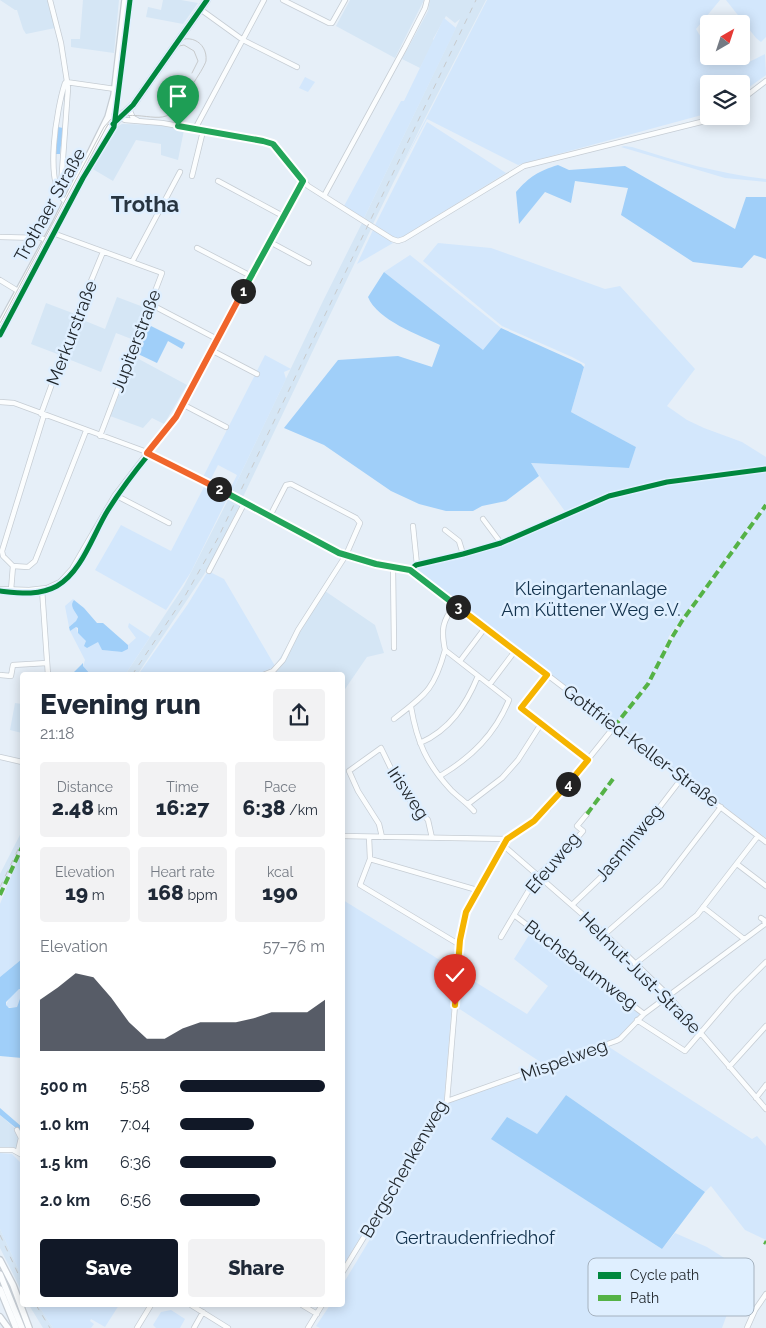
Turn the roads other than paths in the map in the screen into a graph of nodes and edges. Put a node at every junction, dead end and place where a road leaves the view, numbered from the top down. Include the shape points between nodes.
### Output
1 (50, 0) edge
2 (125, 0) edge
3 (207, 0) edge
4 (264, 0) edge
5 (283, 0) edge
6 (345, 0) edge
7 (427, 0) edge
8 (200, 10) junction
9 (243, 40) junction
10 (297, 68) dead end
11 (766, 81) edge
12 (66, 82) junction
13 (115, 92) junction
14 (750, 93) edge
15 (65, 94) junction
16 (112, 106) junction
17 (129, 110) junction
18 (117, 116) junction
19 (138, 120) junction
20 (700, 122) edge
21 (56, 123) junction
22 (66, 124) junction
23 (195, 129) junction
24 (203, 131) junction
25 (54, 156) junction
26 (63, 156) junction
27 (82, 170) junction
28 (180, 172) dead end
29 (192, 176) dead end
30 (218, 181) dead end
31 (303, 181) junction
32 (58, 192) junction
33 (324, 196) junction
34 (66, 202) junction
35 (283, 216) junction
36 (50, 232) junction
37 (0, 237) edge
38 (46, 240) junction
39 (270, 242) junction
40 (197, 248) dead end
41 (103, 252) junction
42 (132, 262) junction
43 (309, 263) dead end
44 (251, 276) junction
45 (0, 280) edge
46 (18, 292) junction
47 (150, 304) junction
48 (0, 325) edge
49 (217, 339) junction
50 (212, 350) junction
51 (257, 374) dead end
52 (0, 402) edge
53 (182, 404) junction
54 (43, 415) junction
55 (226, 427) dead end
56 (86, 431) junction
57 (100, 436) junction
58 (147, 453) junction
59 (115, 495) junction
60 (245, 502) junction
61 (566, 515) dead end
62 (270, 516) junction
63 (483, 519) dead end
64 (169, 524) dead end
65 (413, 526) dead end
66 (445, 530) dead end
67 (502, 543) junction
68 (463, 554) junction
69 (346, 555) junction
70 (417, 565) junction
71 (13, 566) junction
72 (393, 566) junction
73 (410, 570) junction
74 (209, 571) dead end
75 (0, 589) edge
76 (42, 589) junction
77 (11, 590) junction
78 (455, 605) junction
79 (485, 628) junction
80 (394, 648) dead end
81 (445, 650) junction
82 (515, 651) junction
83 (460, 661) junction
84 (47, 663) junction
85 (48, 672) edge
86 (270, 672) edge
87 (0, 675) edge
88 (547, 675) junction
89 (478, 676) junction
90 (490, 684) junction
91 (411, 707) junction
92 (394, 719) dead end
93 (541, 724) junction
94 (614, 726) junction
95 (420, 743) junction
96 (0, 756) edge
97 (588, 760) junction
98 (20, 761) edge
99 (440, 776) junction
100 (682, 778) junction
101 (468, 804) junction
102 (721, 807) junction
103 (474, 811) dead end
104 (587, 814) dead end
105 (345, 836) edge
106 (758, 836) junction
107 (369, 837) junction
108 (382, 837) junction
109 (432, 838) junction
110 (507, 839) junction
111 (766, 842) edge
112 (504, 846) junction
113 (370, 859) junction
114 (736, 864) junction
115 (538, 875) junction
116 (766, 886) edge
117 (477, 890) junction
118 (572, 905) junction
119 (703, 907) junction
120 (514, 915) junction
121 (761, 918) dead end
122 (605, 934) junction
123 (501, 937) dead end
124 (744, 939) junction
125 (460, 945) junction
126 (766, 962) edge
127 (635, 964) junction
128 (668, 995) junction
129 (644, 1014) junction
130 (637, 1020) junction
131 (766, 1026) edge
132 (701, 1034) junction
133 (729, 1067) junction
134 (766, 1085) edge
135 (756, 1098) junction
136 (447, 1102) junction
137 (766, 1109) edge
138 (17, 1130) dead end
139 (20, 1135) edge
140 (20, 1144) edge
141 (0, 1150) edge
142 (18, 1151) joint
143 (0, 1260) edge
144 (345, 1268) edge
145 (0, 1274) edge
146 (0, 1289) edge
147 (766, 1294) edge
148 (20, 1304) edge
149 (21, 1307) edge
150 (150, 1307) edge
151 (195, 1307) edge
152 (305, 1307) edge
153 (321, 1307) edge
154 (203, 1312) junction
155 (754, 1312) edge
156 (317, 1314) junction
157 (752, 1316) edge
158 (0, 1317) edge
159 (8, 1328) edge
160 (16, 1328) edge
161 (22, 1328) edge
162 (29, 1328) edge
163 (136, 1328) edge
164 (194, 1328) edge
165 (228, 1328) edge
166 (308, 1328) edge
167 (747, 1328) edge

1 - 12 street via 61,43
2 - 13 main road, Trothaer Straße
3 - 8 main road, Trothaer Straße
4 - 9 street
5 - 6 street via 332,23
7 - 33 street
8 - 9 street
8 - 17 main road, Trothaer Straße
9 - 10 street
9 - 23 street
11 - 14 street
12 - 13 street
12 - 15 street
13 - 16 main road, Trothaer Straße
13 - 18 main road, Trothaer Straße
15 - 21 street
15 - 22 street
16 - 18 street
16 - 27 main road, Trothaer Straße
17 - 18 main road, Trothaer Straße
17 - 19 street
18 - 19 street
18 - 27 main road, Trothaer Straße
19 - 23 street
20 - 33 street via 524,166 398,241
21 - 22 street
21 - 25 street
22 - 26 street
23 - 24 street
24 - 29 street
24 - 31 street via 273,144
25 - 26 street
25 - 32 street
26 - 32 street
27 - 34 main road, Trothaer Straße
28 - 42 street
30 - 35 street
31 - 33 street
31 - 35 street
32 - 34 street
34 - 36 main road, Trothaer Straße
35 - 39 street
36 - 38 main road, Trothaer Straße
36 - 41 street, Jupiterstraße
37 - 38 street
38 - 46 main road, Trothaer Straße
39 - 43 street
39 - 44 street
40 - 44 street
41 - 42 street, Jupiterstraße
41 - 54 street, Merkurstraße via 77,315
42 - 47 street, Jupiterstraße via 162,273
44 - 49 street
45 - 46 street
46 - 48 main road, Trothaer Straße
47 - 49 street
47 - 57 street, Jupiterstraße
49 - 50 street
50 - 51 street
50 - 53 street
52 - 54 street via 14,403
53 - 55 street
53 - 58 street
54 - 56 street
54 - 71 street, Merkurstraße via 2,551
56 - 57 street
56 - 71 street via 35,560 28,567
57 - 58 street
58 - 59 street
58 - 60 street
59 - 64 street
59 - 76 street via 72,569 60,582
60 - 62 street
60 - 74 street
61 - 67 street
62 - 69 street
62 - 69 street via 286,485 292,484 358,519 359,525
63 - 67 street
65 - 70 street
66 - 68 street via 459,541
67 - 68 street
68 - 70 street
69 - 72 street
69 - 86 street via 282,660
70 - 73 street
71 - 77 street
72 - 73 street
72 - 80 street
73 - 78 street, Gottfried-Keller-Straße
75 - 77 street
76 - 77 street
76 - 84 street
78 - 79 street, Gottfried-Keller-Straße
78 - 81 street via 446,615 443,625
79 - 82 street, Gottfried-Keller-Straße
79 - 83 street
81 - 83 street
81 - 91 street via 430,688
82 - 88 street, Gottfried-Keller-Straße
82 - 90 street
83 - 89 street
84 - 85 street
84 - 87 street via 14,666 11,676
88 - 93 street via 521,708
88 - 94 street, Gottfried-Keller-Straße
89 - 90 street
89 - 95 street via 471,694 452,721
90 - 99 street via 509,700 503,714 478,748
91 - 92 street
91 - 95 street
93 - 97 street
93 - 101 street via 502,778
94 - 97 street
94 - 100 street, Gottfried-Keller-Straße
95 - 99 street via 427,761
96 - 98 street
97 - 110 street via 541,815
99 - 101 street
100 - 102 street, Gottfried-Keller-Straße
100 - 118 street, Jasminweg via 619,860
101 - 103 street
102 - 106 street, Gottfried-Keller-Straße
102 - 122 street via 661,885
104 - 115 street, Efeuweg via 577,826 583,831
105 - 107 street
106 - 111 street, Gottfried-Keller-Straße
106 - 114 street
107 - 108 street
107 - 113 street
108 - 109 street
108 - 109 street, Irisweg via 379,824 349,771 381,748 398,783 428,820
109 - 110 street
110 - 112 street, Bergschenkenweg
112 - 115 street, Helmut-Just-Straße
112 - 117 street, Bergschenkenweg
113 - 117 street
113 - 125 street via 360,885
114 - 116 street
114 - 119 street
115 - 118 street, Helmut-Just-Straße
115 - 120 street, Efeuweg
117 - 125 street, Bergschenkenweg via 466,912
118 - 122 street, Helmut-Just-Straße
119 - 124 street
119 - 127 street
120 - 123 street, Buchsbaumweg
120 - 129 street, Buchsbaumweg
121 - 124 street, Mispelweg via 765,924
122 - 127 street, Helmut-Just-Straße
124 - 128 street, Mispelweg
125 - 136 street, Bergschenkenweg
126 - 132 street
127 - 128 street, Helmut-Just-Straße
128 - 129 street, Mispelweg
128 - 132 street, Helmut-Just-Straße
129 - 130 street, Mispelweg
130 - 132 street via 684,1050
130 - 136 street, Mispelweg via 616,1041
131 - 133 street
132 - 133 street, Helmut-Just-Straße
133 - 135 street, Helmut-Just-Straße
134 - 135 street
135 - 137 street, Helmut-Just-Straße
136 - 144 street, Bergschenkenweg
138 - 139 street
140 - 142 street
141 - 142 street
143 - 148 main road
145 - 161 main road
146 - 160 main road
147 - 155 street
149 - 162 main road
150 - 163 street
151 - 154 street
152 - 156 street
153 - 156 street
154 - 164 street
154 - 165 street
156 - 166 street
157 - 167 street
158 - 159 main road

